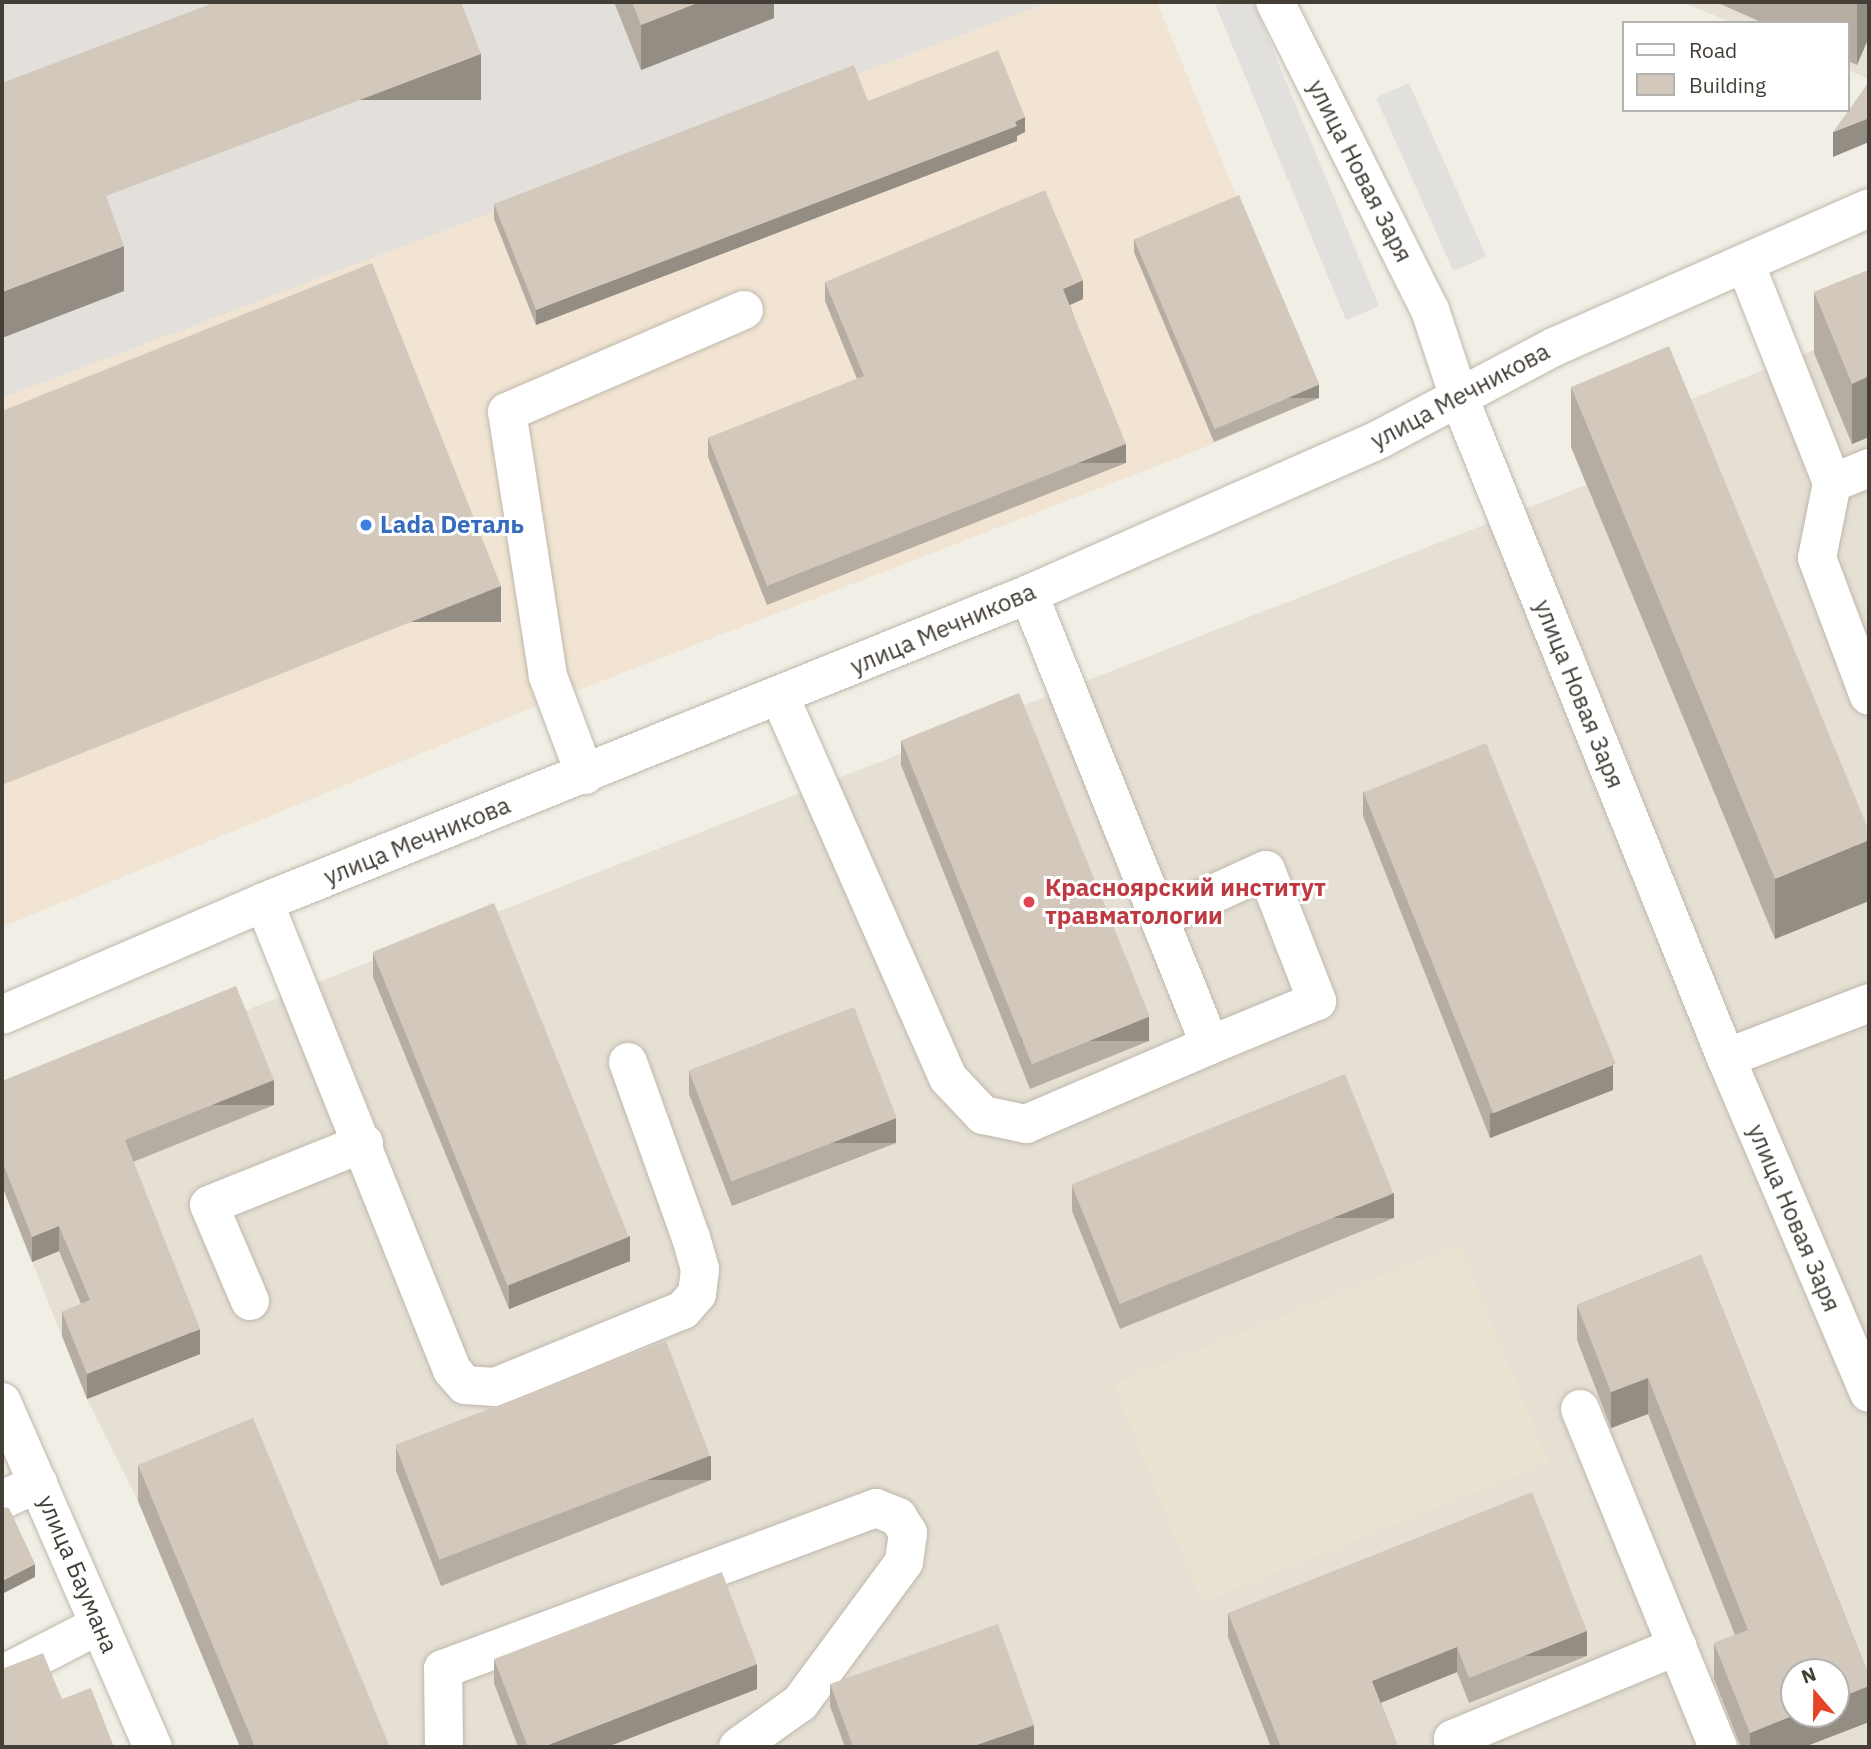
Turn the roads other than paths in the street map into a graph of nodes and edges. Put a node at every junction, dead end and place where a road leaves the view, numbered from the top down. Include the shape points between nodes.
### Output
1 (1275, 2) edge
2 (1869, 208) edge
3 (1745, 263) junction
4 (744, 310) dead end
5 (1460, 400) junction
6 (1869, 468) edge
7 (1832, 483) junction
8 (1029, 594) junction
9 (1869, 696) edge
10 (780, 697) junction
11 (585, 775) junction
12 (264, 902) junction
13 (1160, 918) junction
14 (1869, 1003) edge
15 (2, 1016) edge
16 (1210, 1045) junction
17 (1726, 1058) junction
18 (628, 1062) dead end
19 (364, 1143) junction
20 (250, 1301) dead end
21 (1869, 1393) edge
22 (2, 1402) edge
23 (1580, 1409) dead end
24 (38, 1483) junction
25 (2, 1500) edge
26 (99, 1625) junction
27 (1676, 1646) junction
28 (2, 1675) edge
29 (153, 1747) edge
30 (444, 1747) edge
31 (738, 1747) edge
32 (1457, 1747) edge
33 (1718, 1747) edge

1 - 5 street, улица Новая Заря via 1430,310
2 - 3 street, улица Мечникова
3 - 5 street, улица Мечникова via 1554,347
3 - 7 street
4 - 11 street via 507,412 548,676
5 - 8 street, улица Мечникова
5 - 17 street, улица Новая Заря
6 - 7 street
7 - 9 street via 1817,558
8 - 10 street, улица Мечникова
8 - 13 street
10 - 11 street, улица Мечникова
10 - 16 street via 948,1078 984,1115 1026,1124
11 - 12 street, улица Мечникова
12 - 15 street, улица Мечникова
12 - 19 street
13 - 16 street
13 - 16 street via 1266,870 1317,1001
14 - 17 street
17 - 21 street, улица Новая Заря
18 - 19 street via 691,1238 700,1269 697,1294 683,1310 495,1387 465,1385 452,1370
19 - 20 street via 209,1205
22 - 24 street, улица Баумана
23 - 27 street
24 - 25 street
24 - 26 street, улица Баумана
26 - 28 street
26 - 29 street, улица Баумана
27 - 32 street via 1453,1738
27 - 33 street
30 - 31 street via 443,1669 876,1508 898,1517 908,1533 904,1562 800,1703

